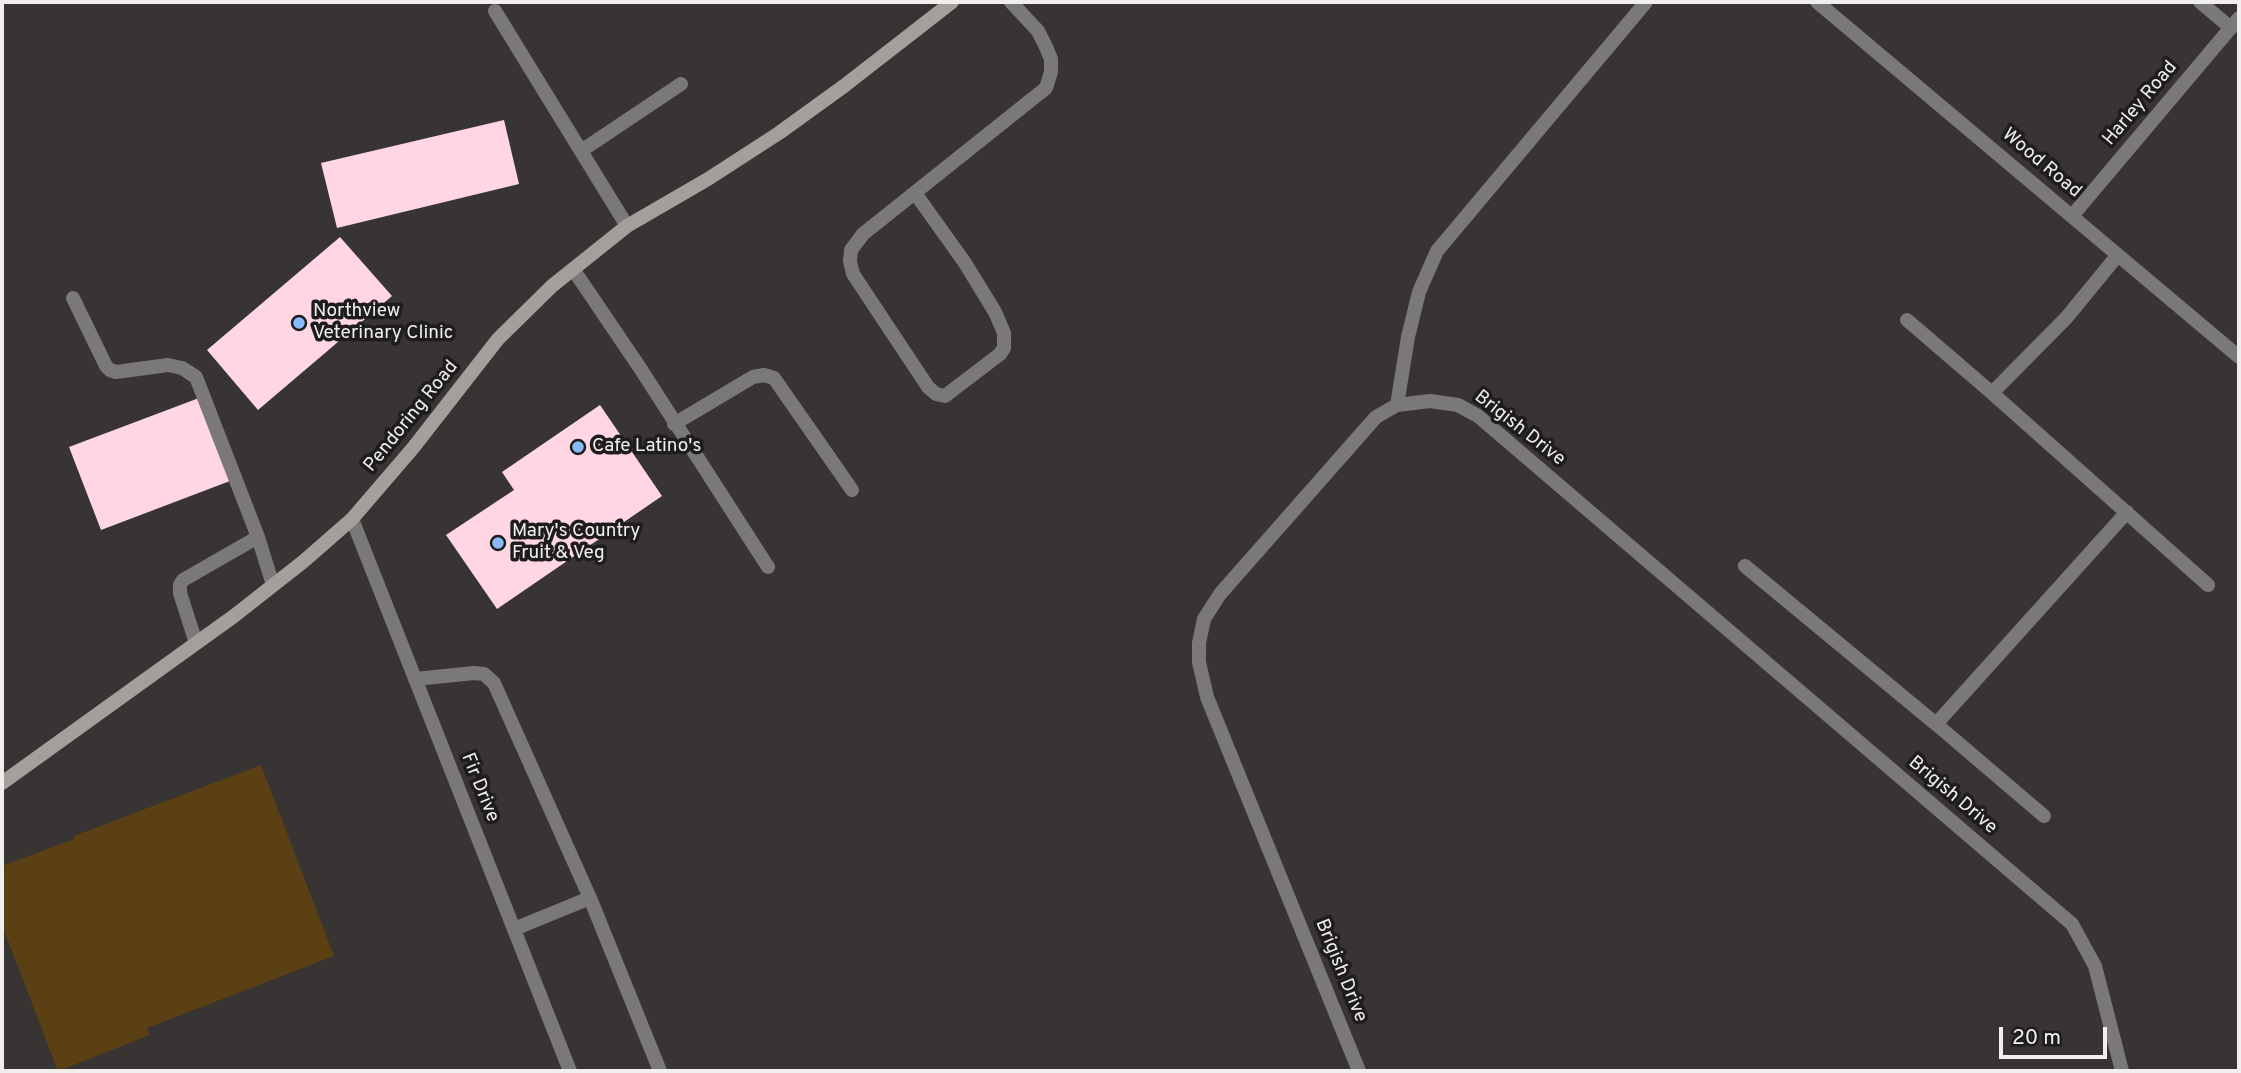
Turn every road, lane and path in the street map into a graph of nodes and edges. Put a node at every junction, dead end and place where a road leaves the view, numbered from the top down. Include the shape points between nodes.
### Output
1 (952, 2) edge
2 (1011, 2) edge
3 (1646, 2) edge
4 (1817, 2) edge
5 (2200, 2) edge
6 (495, 11) dead end
7 (2235, 23) edge
8 (681, 84) dead end
9 (581, 151) junction
10 (915, 193) junction
11 (2072, 216) junction
12 (627, 226) junction
13 (2117, 256) junction
14 (573, 270) junction
15 (73, 298) dead end
16 (1907, 320) dead end
17 (2239, 357) edge
18 (1992, 393) junction
19 (1397, 405) junction
20 (674, 424) junction
21 (852, 490) dead end
22 (2127, 512) junction
23 (352, 519) junction
24 (258, 537) junction
25 (1745, 566) dead end
26 (768, 567) dead end
27 (274, 585) junction
28 (2208, 585) dead end
29 (196, 643) junction
30 (415, 679) junction
31 (1936, 724) junction
32 (2, 783) edge
33 (2044, 816) dead end
34 (590, 898) junction
35 (514, 929) junction
36 (570, 1071) edge
37 (660, 1071) edge
38 (1359, 1071) edge
39 (2122, 1071) edge

1 - 12 main road, Pendoring Road via 779,133
2 - 10 street via 1038,31 1046,47 1051,72 1046,88
3 - 19 street via 1437,251 1419,292
4 - 11 street, Wood Road
5 - 7 street
6 - 9 street
7 - 11 street, Harley Road
8 - 9 street
9 - 12 street
10 - 10 street via 965,264 1004,333 1000,354 945,396 928,387 853,274 850,261 851,250 863,234
11 - 13 street, Wood Road
12 - 14 main road, Pendoring Road
13 - 17 street, Wood Road
13 - 18 street via 2067,317
14 - 20 street
14 - 23 main road, Pendoring Road via 498,339
15 - 24 street via 110,370 168,365 196,377
16 - 18 street
18 - 22 street
19 - 38 street, Brigish Drive via 1376,417 1220,594 1204,620 1199,643 1207,697
19 - 39 street, Brigish Drive via 1430,401 1458,405 1478,416 2072,924 2095,967
20 - 21 street via 753,377 774,378
20 - 26 street
22 - 28 street
22 - 31 street
23 - 27 main road, Pendoring Road
23 - 30 street, Fir Drive
24 - 27 street
24 - 29 street via 183,580 180,593
25 - 31 street
27 - 29 main road, Pendoring Road
29 - 32 main road, Pendoring Road
30 - 34 street via 474,673 484,674 494,683
30 - 35 street, Fir Drive
31 - 33 street
34 - 35 street
34 - 37 street
35 - 36 street, Fir Drive

